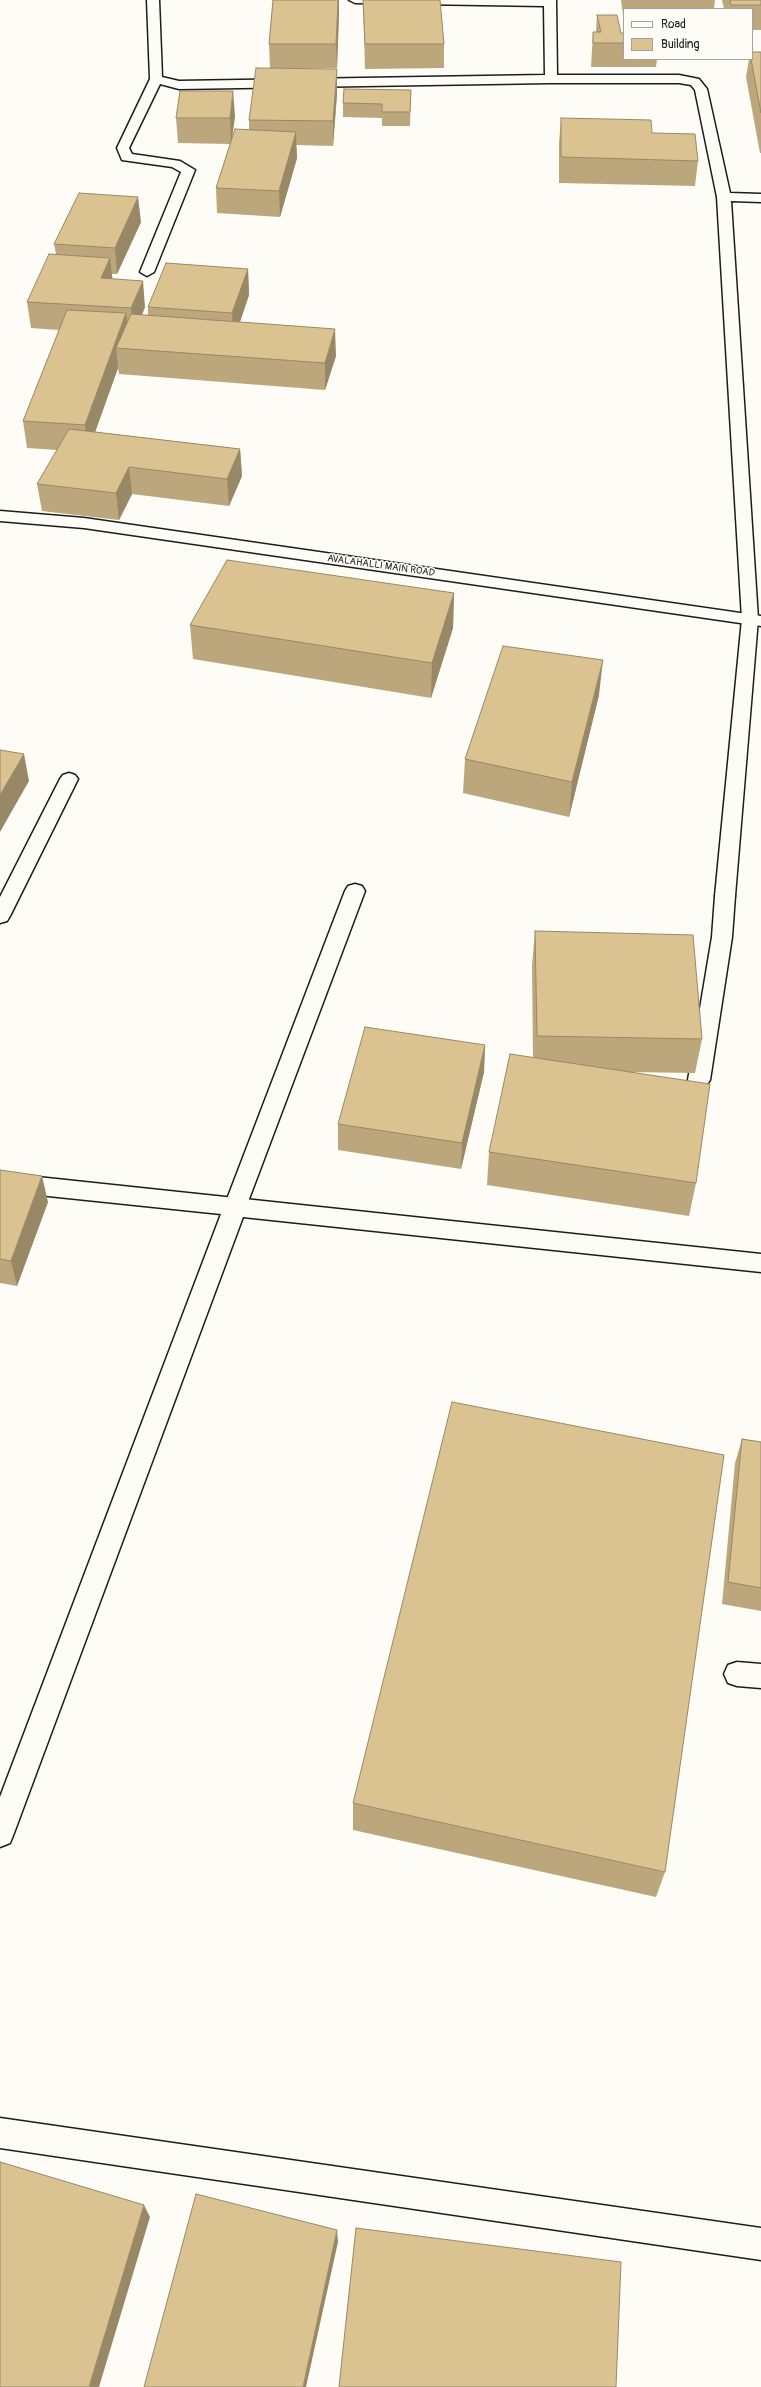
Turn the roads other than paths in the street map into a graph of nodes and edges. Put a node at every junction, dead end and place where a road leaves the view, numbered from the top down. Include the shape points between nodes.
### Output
1 (153, 0) edge
2 (355, 0) edge
3 (550, 2) edge
4 (156, 79) junction
5 (551, 79) junction
6 (724, 197) junction
7 (761, 198) edge
8 (147, 272) dead end
9 (0, 516) edge
10 (755, 620) edge
11 (69, 779) dead end
12 (355, 890) dead end
13 (0, 916) edge
14 (699, 1080) dead end
15 (0, 1182) edge
16 (235, 1207) junction
17 (761, 1263) edge
18 (0, 1832) edge
19 (0, 2133) edge
20 (761, 2244) edge

1 - 4 street
2 - 3 street
3 - 5 street
4 - 5 street via 179,85
4 - 8 street via 123,148 127,157 175,164 188,170
5 - 6 street via 679,79 695,82 701,89
6 - 7 street
6 - 10 street
9 - 10 street, AVALAHALLI MAIN ROAD via 84,523
10 - 14 street via 722,937
11 - 13 street
12 - 16 street
15 - 16 street
16 - 17 street
16 - 18 street
19 - 20 street

